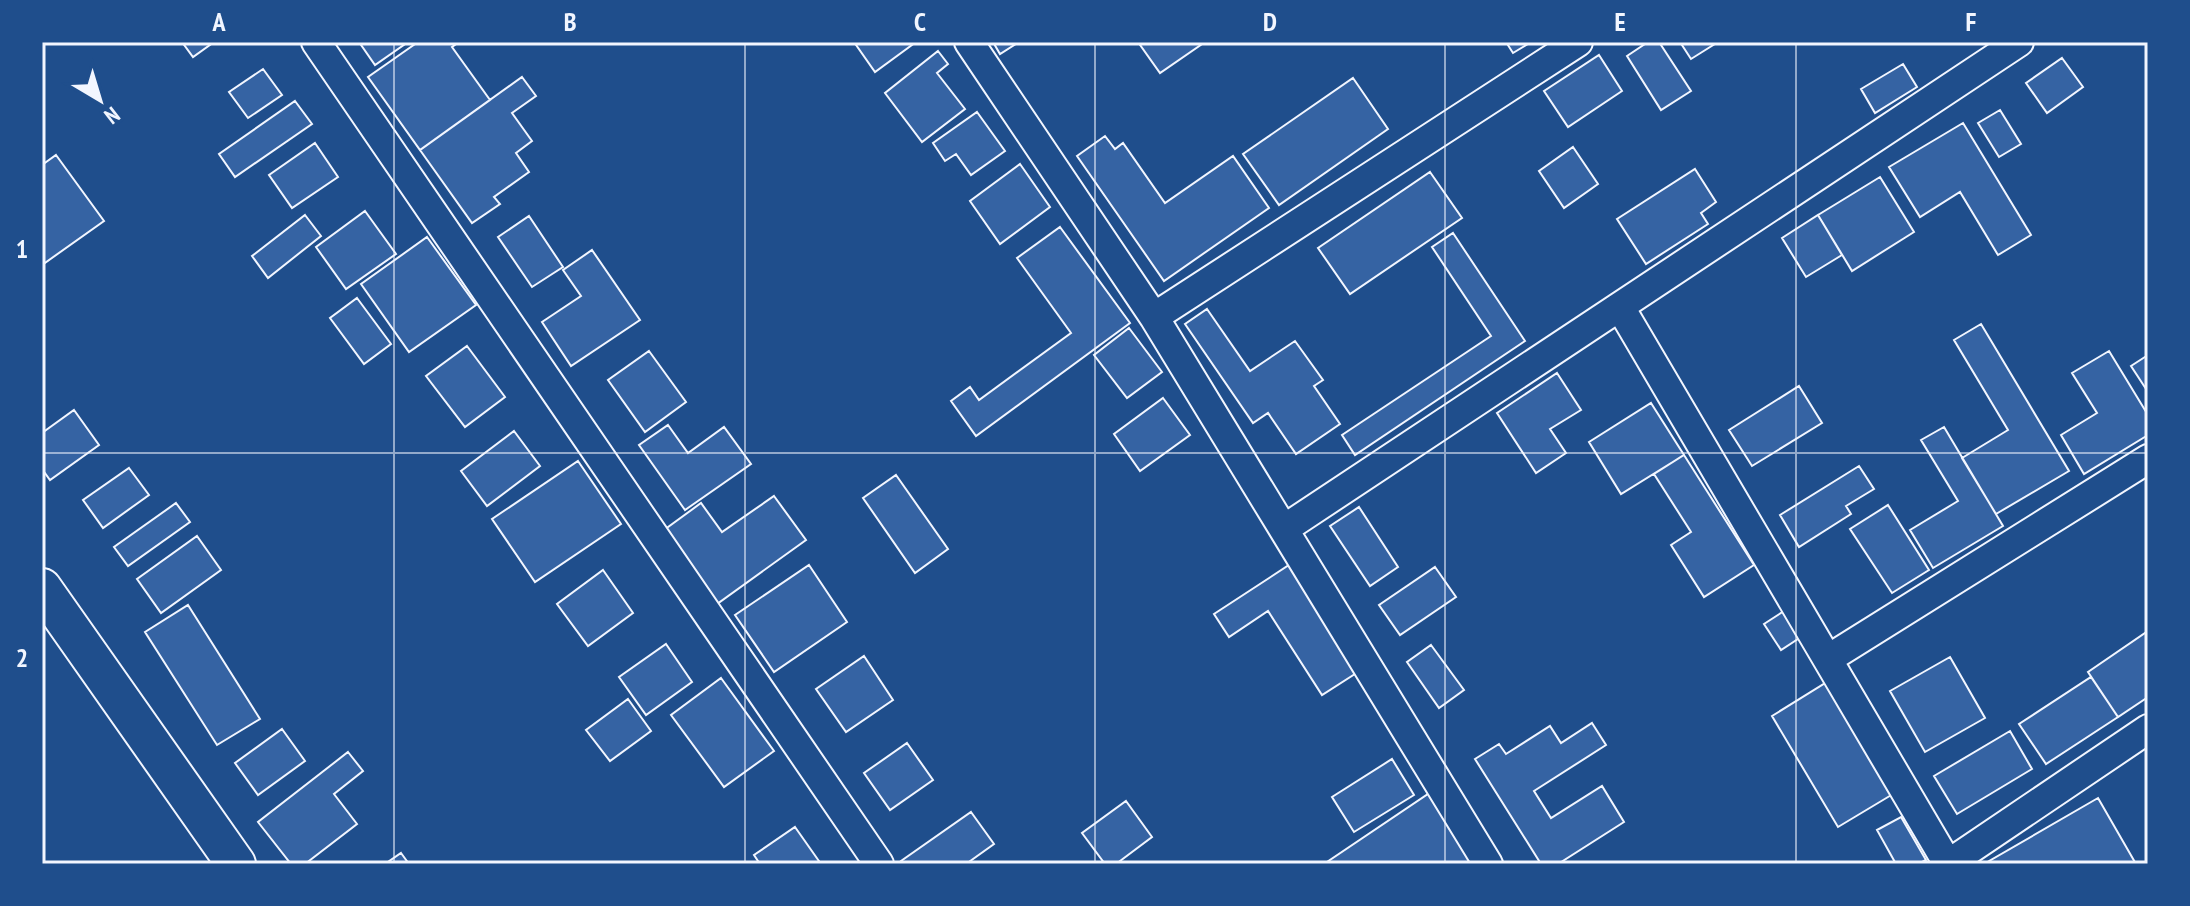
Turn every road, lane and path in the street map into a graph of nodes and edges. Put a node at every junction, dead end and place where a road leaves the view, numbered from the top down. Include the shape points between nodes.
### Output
1 (316, 42) edge
2 (969, 42) edge
3 (1578, 42) edge
4 (2019, 42) edge
5 (1620, 307) junction
6 (1154, 317) junction
7 (2148, 459) edge
8 (1284, 529) junction
9 (42, 588) edge
10 (1828, 659) junction
11 (2148, 729) edge
12 (236, 864) edge
13 (879, 864) edge
14 (1488, 864) edge
15 (1948, 864) edge

1 - 13 street
2 - 6 street
3 - 6 street
4 - 5 street
5 - 8 street
5 - 10 street
6 - 8 street
7 - 10 street
8 - 14 street
9 - 12 main road
10 - 15 street
11 - 15 street

